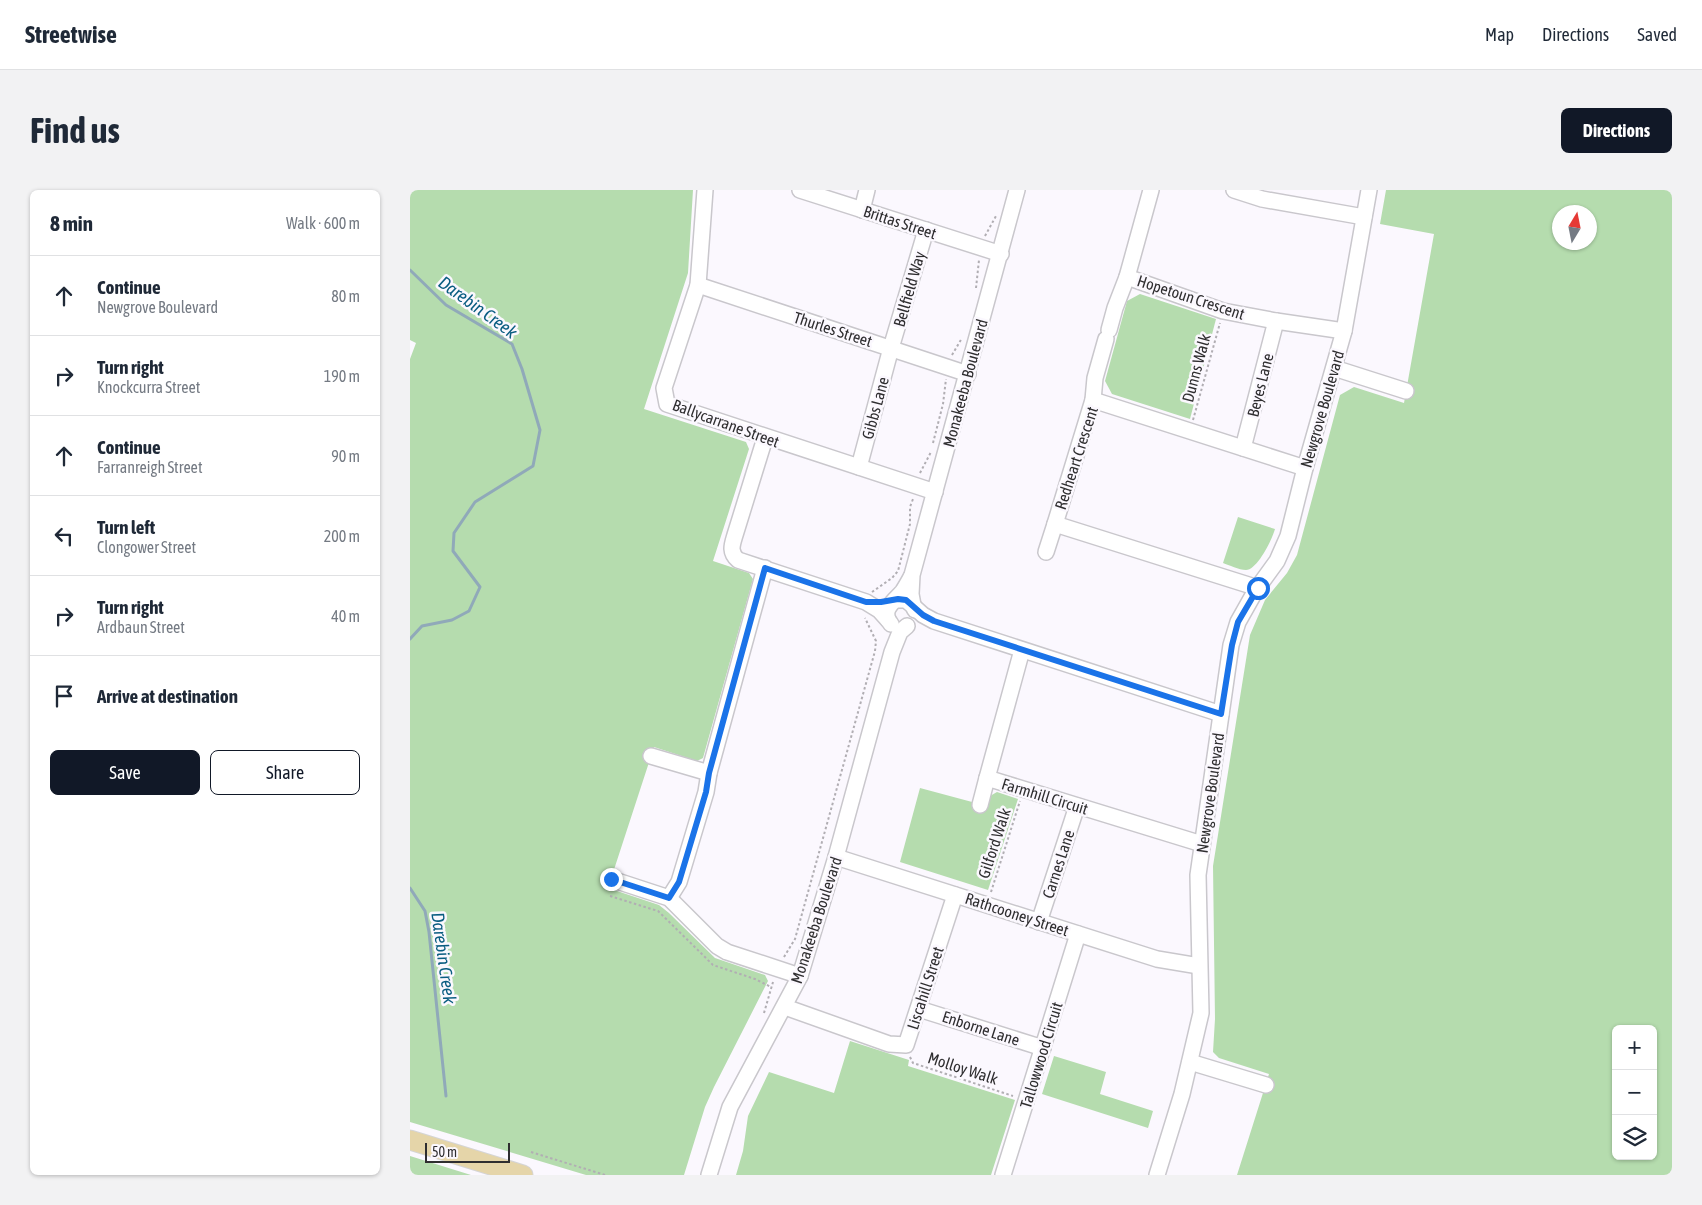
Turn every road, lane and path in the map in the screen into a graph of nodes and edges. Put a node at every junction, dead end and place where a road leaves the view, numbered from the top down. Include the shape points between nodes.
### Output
1 (705, 190) edge
2 (800, 190) edge
3 (867, 190) edge
4 (1017, 190) edge
5 (1151, 190) edge
6 (1234, 190) edge
7 (1369, 190) edge
8 (862, 210) junction
9 (997, 214) dead end
10 (1364, 217) junction
11 (926, 230) junction
12 (982, 248) junction
13 (1001, 254) junction
14 (1127, 277) junction
15 (698, 284) junction
16 (974, 294) dead end
17 (1223, 311) junction
18 (1276, 321) junction
19 (1344, 331) junction
20 (962, 338) dead end
21 (891, 348) junction
22 (949, 368) junction
23 (1334, 368) junction
24 (968, 374) junction
25 (1406, 392) dead end
26 (1093, 400) junction
27 (1190, 431) junction
28 (765, 438) junction
29 (1243, 448) junction
30 (859, 468) junction
31 (1306, 468) junction
32 (916, 486) junction
33 (935, 492) junction
34 (1054, 524) junction
35 (1046, 552) dead end
36 (765, 568) junction
37 (912, 576) junction
38 (1258, 588) junction
39 (894, 600) junction
40 (868, 602) junction
41 (913, 605) junction
42 (889, 621) junction
43 (934, 621) junction
44 (908, 626) junction
45 (1022, 650) junction
46 (892, 652) junction
47 (1221, 714) junction
48 (651, 756) dead end
49 (709, 773) junction
50 (988, 778) junction
51 (1023, 789) junction
52 (980, 804) dead end
53 (1077, 806) junction
54 (1202, 844) junction
55 (836, 857) junction
56 (611, 879) dead end
57 (956, 895) junction
58 (610, 896) dead end
59 (669, 898) junction
60 (987, 905) junction
61 (1039, 922) junction
62 (1078, 934) junction
63 (1199, 966) junction
64 (778, 969) junction
65 (800, 976) junction
66 (771, 987) junction
67 (785, 1007) junction
68 (919, 1009) junction
69 (764, 1015) dead end
70 (906, 1045) junction
71 (1043, 1048) junction
72 (1190, 1062) junction
73 (1266, 1085) dead end
74 (1026, 1101) junction
75 (410, 1140) edge
76 (531, 1152) dead end
77 (523, 1175) edge
78 (605, 1175) edge
79 (709, 1175) edge
80 (1003, 1175) edge
81 (1157, 1175) edge

1 - 15 street, Ballycarrane Street
2 - 8 street, Brittas Street
3 - 8 street
4 - 13 street, Monakeeba Boulevard
5 - 14 street, Hopetoun Crescent
6 - 10 street via 1262,199
7 - 10 street, Newgrove Boulevard
8 - 11 street, Brittas Street
9 - 12 path via 986,232
10 - 19 street, Newgrove Boulevard
11 - 12 street, Brittas Street
11 - 21 street, Bellfield Way
12 - 13 street, Brittas Street
12 - 16 path
13 - 24 street, Monakeeba Boulevard
14 - 17 street, Hopetoun Crescent
14 - 26 street via 1114,308 1095,378
15 - 21 street, Thurles Street
15 - 28 street, Ballycarrane Street via 664,388 666,404
17 - 18 street, Hopetoun Crescent
17 - 27 path, Dunns Walk
18 - 19 street, Hopetoun Crescent
18 - 29 street, Beyes Lane
19 - 23 street, Newgrove Boulevard
20 - 22 path via 953,351
21 - 22 street, Thurles Street
21 - 30 street, Gibbs Lane
22 - 24 street, Thurles Street
22 - 32 path via 931,453
23 - 25 street
23 - 31 street, Newgrove Boulevard
24 - 33 street, Monakeeba Boulevard
26 - 27 street, Redheart Crescent
26 - 34 street, Redheart Crescent
27 - 29 street, Redheart Crescent
28 - 30 street, Ballycarrane Street
28 - 36 street via 732,550 738,560
29 - 31 street, Redheart Crescent
30 - 32 street, Ballycarrane Street
31 - 38 street, Newgrove Boulevard via 1288,536 1277,561
32 - 33 street, Ballycarrane Street
32 - 40 path via 898,571 872,592
33 - 37 street, Monakeeba Boulevard
34 - 35 street
34 - 38 street, Redheart Crescent
36 - 40 street
36 - 49 street
37 - 39 street, Monakeeba Boulevard
37 - 41 street, Monakeeba Boulevard
38 - 47 street, Newgrove Boulevard via 1238,622
39 - 40 street
39 - 41 street via 906,600
39 - 42 street via 887,612
40 - 42 street
40 - 64 path via 865,618 876,641 875,651 795,939
41 - 43 street
41 - 44 street via 915,617
42 - 44 street via 899,627
42 - 46 street, Monakeeba Boulevard
43 - 44 street
43 - 45 street
44 - 46 street, Monakeeba Boulevard via 900,632
45 - 47 street
45 - 50 street, Farmhill Circuit
46 - 55 street, Monakeeba Boulevard
47 - 54 street, Newgrove Boulevard
48 - 49 street
49 - 59 street via 679,882
50 - 51 street, Farmhill Circuit
50 - 52 street
51 - 53 street, Farmhill Circuit
51 - 60 path, Gilford Walk
53 - 54 street, Farmhill Circuit
53 - 61 street, Carnes Lane
54 - 63 street, Newgrove Boulevard via 1198,875
55 - 57 street, Rathcooney Street
55 - 65 street, Monakeeba Boulevard
56 - 59 street
57 - 60 street, Rathcooney Street
57 - 68 street, Liscahill Street
58 - 66 path via 658,911 713,964
59 - 64 street via 717,946
60 - 61 street, Rathcooney Street
61 - 62 street, Rathcooney Street
62 - 63 street, Rathcooney Street via 1157,959
62 - 71 street, Tallowwood Circuit
63 - 72 street, Newgrove Boulevard via 1201,1013
64 - 65 street
64 - 66 path
65 - 67 street, Monakeeba Boulevard
66 - 69 path
67 - 70 street, Liscahill Street via 889,1044
67 - 79 street, Monakeeba Boulevard via 730,1107
68 - 70 street, Liscahill Street
68 - 71 street, Enborne Lane
70 - 74 path, Molloy Walk via 912,1064
71 - 74 street, Tallowwood Circuit
72 - 73 street
72 - 81 street, Newgrove Boulevard
74 - 80 street, Tallowwood Circuit
75 - 77 main road
76 - 78 path

